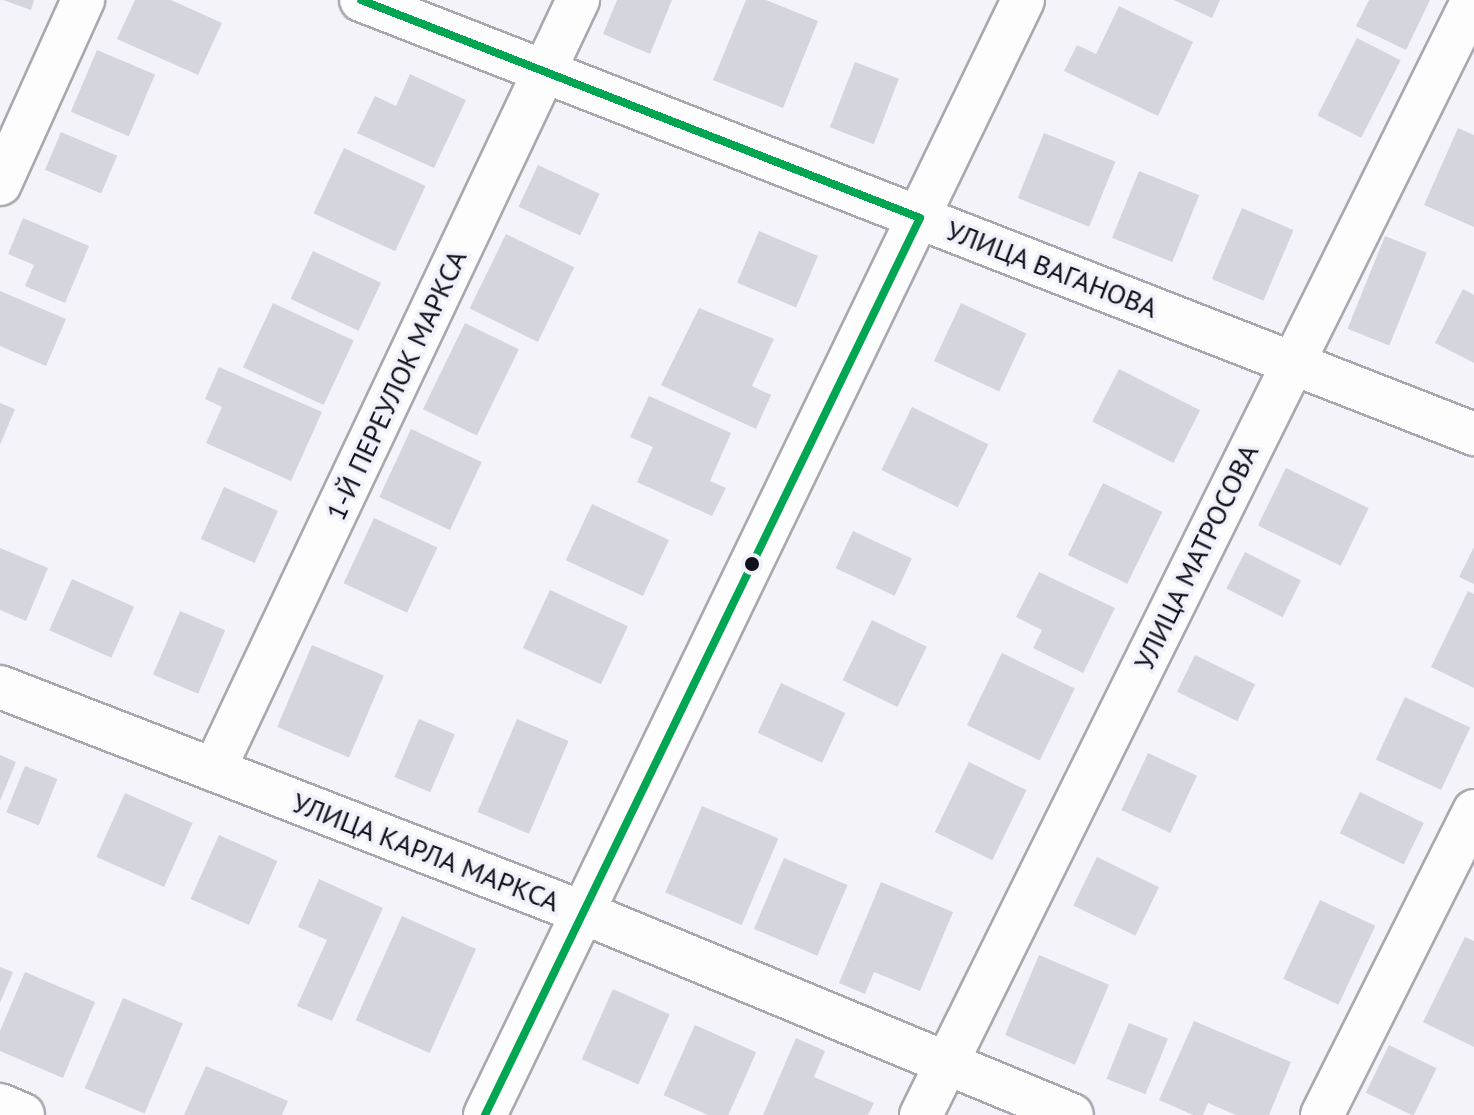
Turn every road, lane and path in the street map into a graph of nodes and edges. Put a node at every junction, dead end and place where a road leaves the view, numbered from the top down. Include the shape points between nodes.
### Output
1 (83, 0) edge
2 (361, 0) edge
3 (578, 0) edge
4 (1023, 0) edge
5 (1473, 0) edge
6 (545, 72) junction
7 (0, 184) edge
8 (920, 218) junction
9 (1292, 363) junction
10 (1474, 434) edge
11 (0, 687) edge
12 (214, 770) junction
13 (1474, 811) edge
14 (584, 913) junction
15 (947, 1063) junction
16 (0, 1105) edge
17 (23, 1115) edge
18 (485, 1115) edge
19 (921, 1115) edge
20 (1072, 1115) edge
21 (1322, 1115) edge

1 - 7 street
2 - 6 street, УЛИЦА ВАГАНОВА
3 - 6 street, 1-Й ПЕРЕУЛОК МАРКСА
4 - 8 street
5 - 9 street, УЛИЦА МАТРОСОВА
6 - 8 street, УЛИЦА ВАГАНОВА
6 - 12 street, 1-Й ПЕРЕУЛОК МАРКСА
8 - 9 street, УЛИЦА ВАГАНОВА
8 - 14 street
9 - 10 street, УЛИЦА ВАГАНОВА
9 - 15 street, УЛИЦА МАТРОСОВА
11 - 12 street, УЛИЦА КАРЛА МАРКСА
12 - 14 street, УЛИЦА КАРЛА МАРКСА
13 - 21 street
14 - 15 street, УЛИЦА КАРЛА МАРКСА
14 - 18 street
15 - 19 street, УЛИЦА МАТРОСОВА
15 - 20 street, УЛИЦА КАРЛА МАРКСА
16 - 17 street

